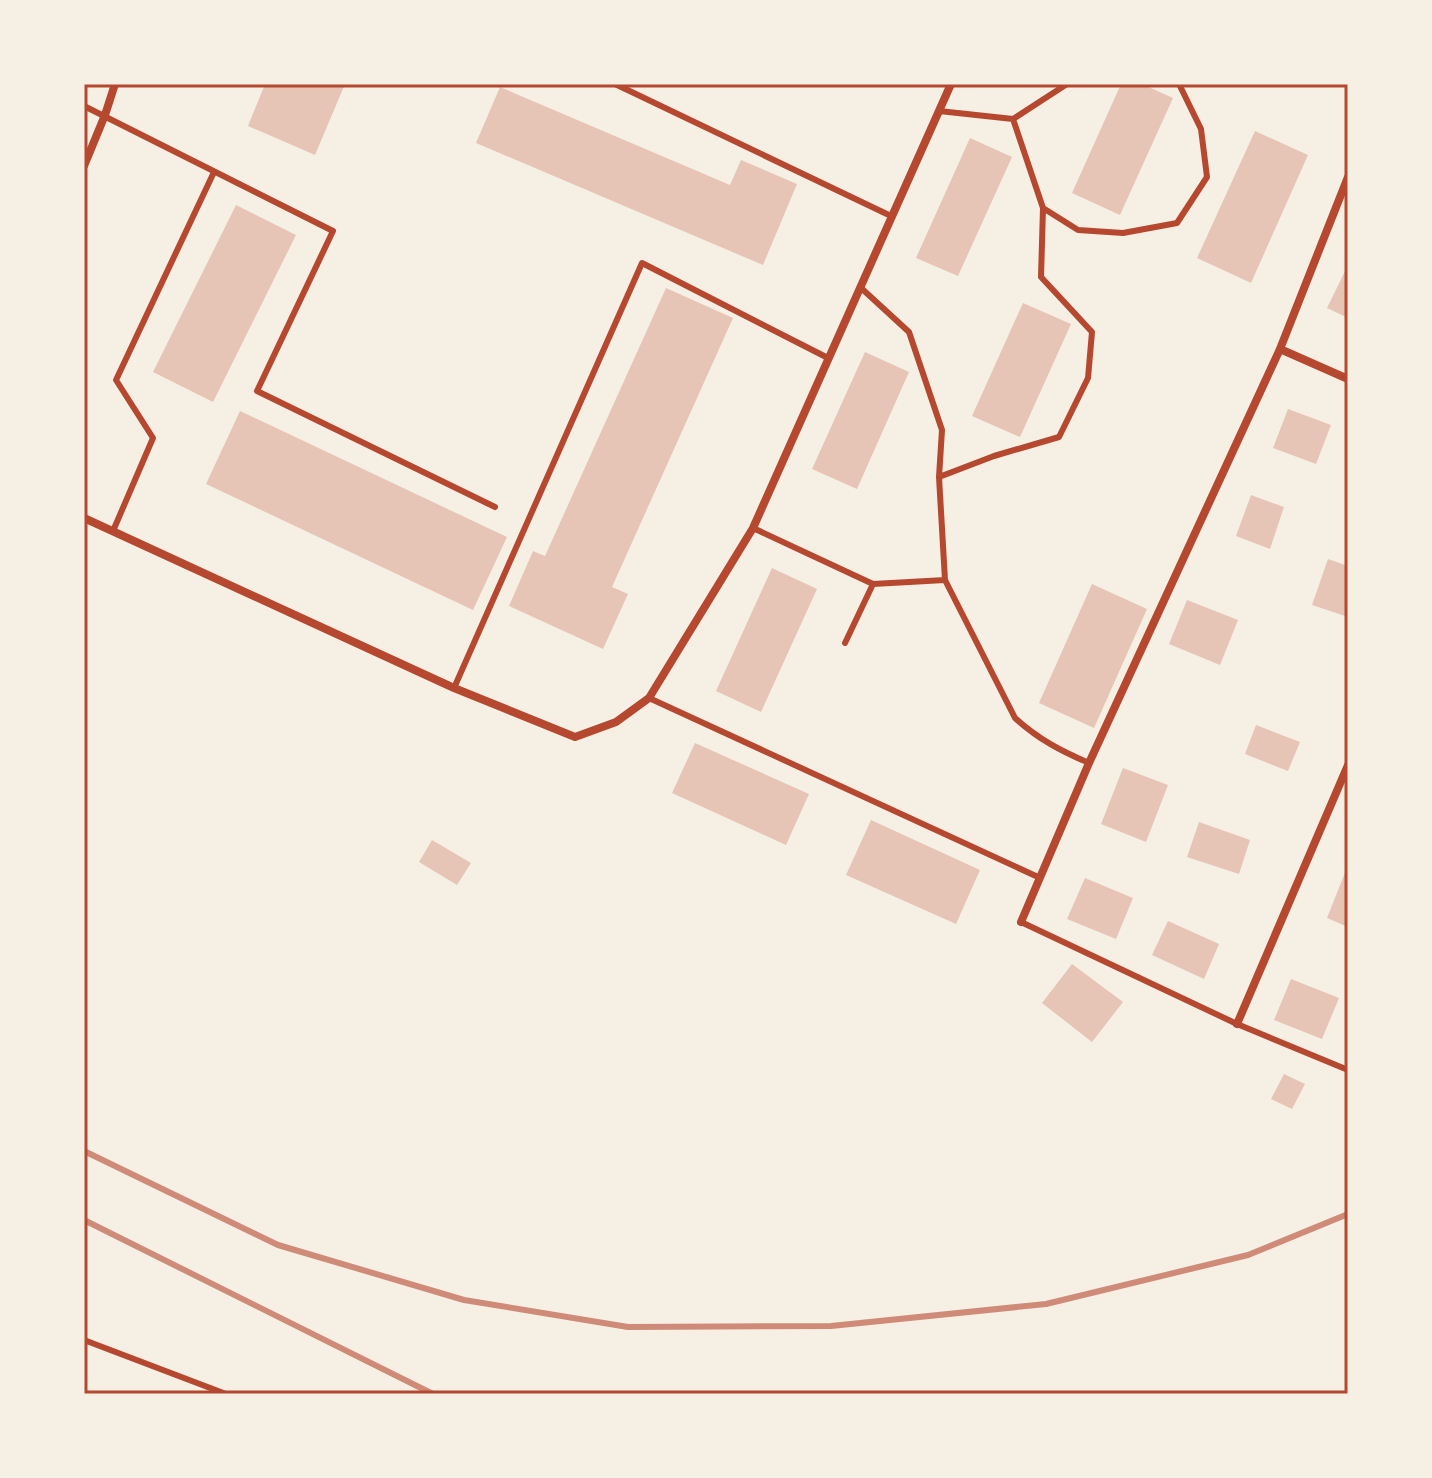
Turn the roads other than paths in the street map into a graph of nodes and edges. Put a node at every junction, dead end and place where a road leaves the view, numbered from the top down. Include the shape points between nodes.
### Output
1 (115, 84) edge
2 (615, 84) edge
3 (951, 84) edge
4 (1067, 84) edge
5 (1179, 84) edge
6 (84, 106) edge
7 (939, 111) junction
8 (105, 115) junction
9 (1013, 119) junction
10 (84, 166) edge
11 (214, 172) junction
12 (1348, 177) edge
13 (1043, 208) junction
14 (891, 216) junction
15 (860, 287) junction
16 (1280, 349) junction
17 (828, 358) junction
18 (1348, 379) edge
19 (939, 477) junction
20 (495, 507) dead end
21 (84, 518) edge
22 (753, 528) junction
23 (113, 531) junction
24 (945, 580) junction
25 (873, 584) junction
26 (845, 643) dead end
27 (454, 688) junction
28 (649, 698) junction
29 (1089, 763) junction
30 (1348, 765) edge
31 (1038, 877) junction
32 (1021, 922) joint
33 (1237, 1024) junction
34 (1348, 1070) edge
35 (84, 1340) edge
36 (226, 1394) edge

1 - 8 street
2 - 14 lane
3 - 7 street
4 - 9 lane
5 - 13 lane via 1201,129 1207,177 1177,223 1123,233 1078,230
6 - 8 lane
7 - 9 lane
7 - 14 street
8 - 10 street
8 - 11 lane
9 - 13 lane
11 - 20 lane via 333,231 257,391
11 - 23 lane via 116,380 153,438
12 - 16 street
13 - 19 lane via 1041,277 1092,332 1088,378 1059,437
14 - 15 street
15 - 17 street
15 - 19 lane via 909,332 942,430
16 - 18 street
16 - 29 street
17 - 22 street
17 - 27 lane via 642,263
19 - 24 lane
21 - 23 street
22 - 25 lane
22 - 28 street
23 - 27 street
24 - 25 lane
24 - 29 lane via 1015,718 1056,749
25 - 26 lane
27 - 28 street via 575,737 616,722
28 - 31 lane
29 - 31 street
30 - 33 street
31 - 32 street
32 - 33 lane
33 - 34 lane
35 - 36 lane

